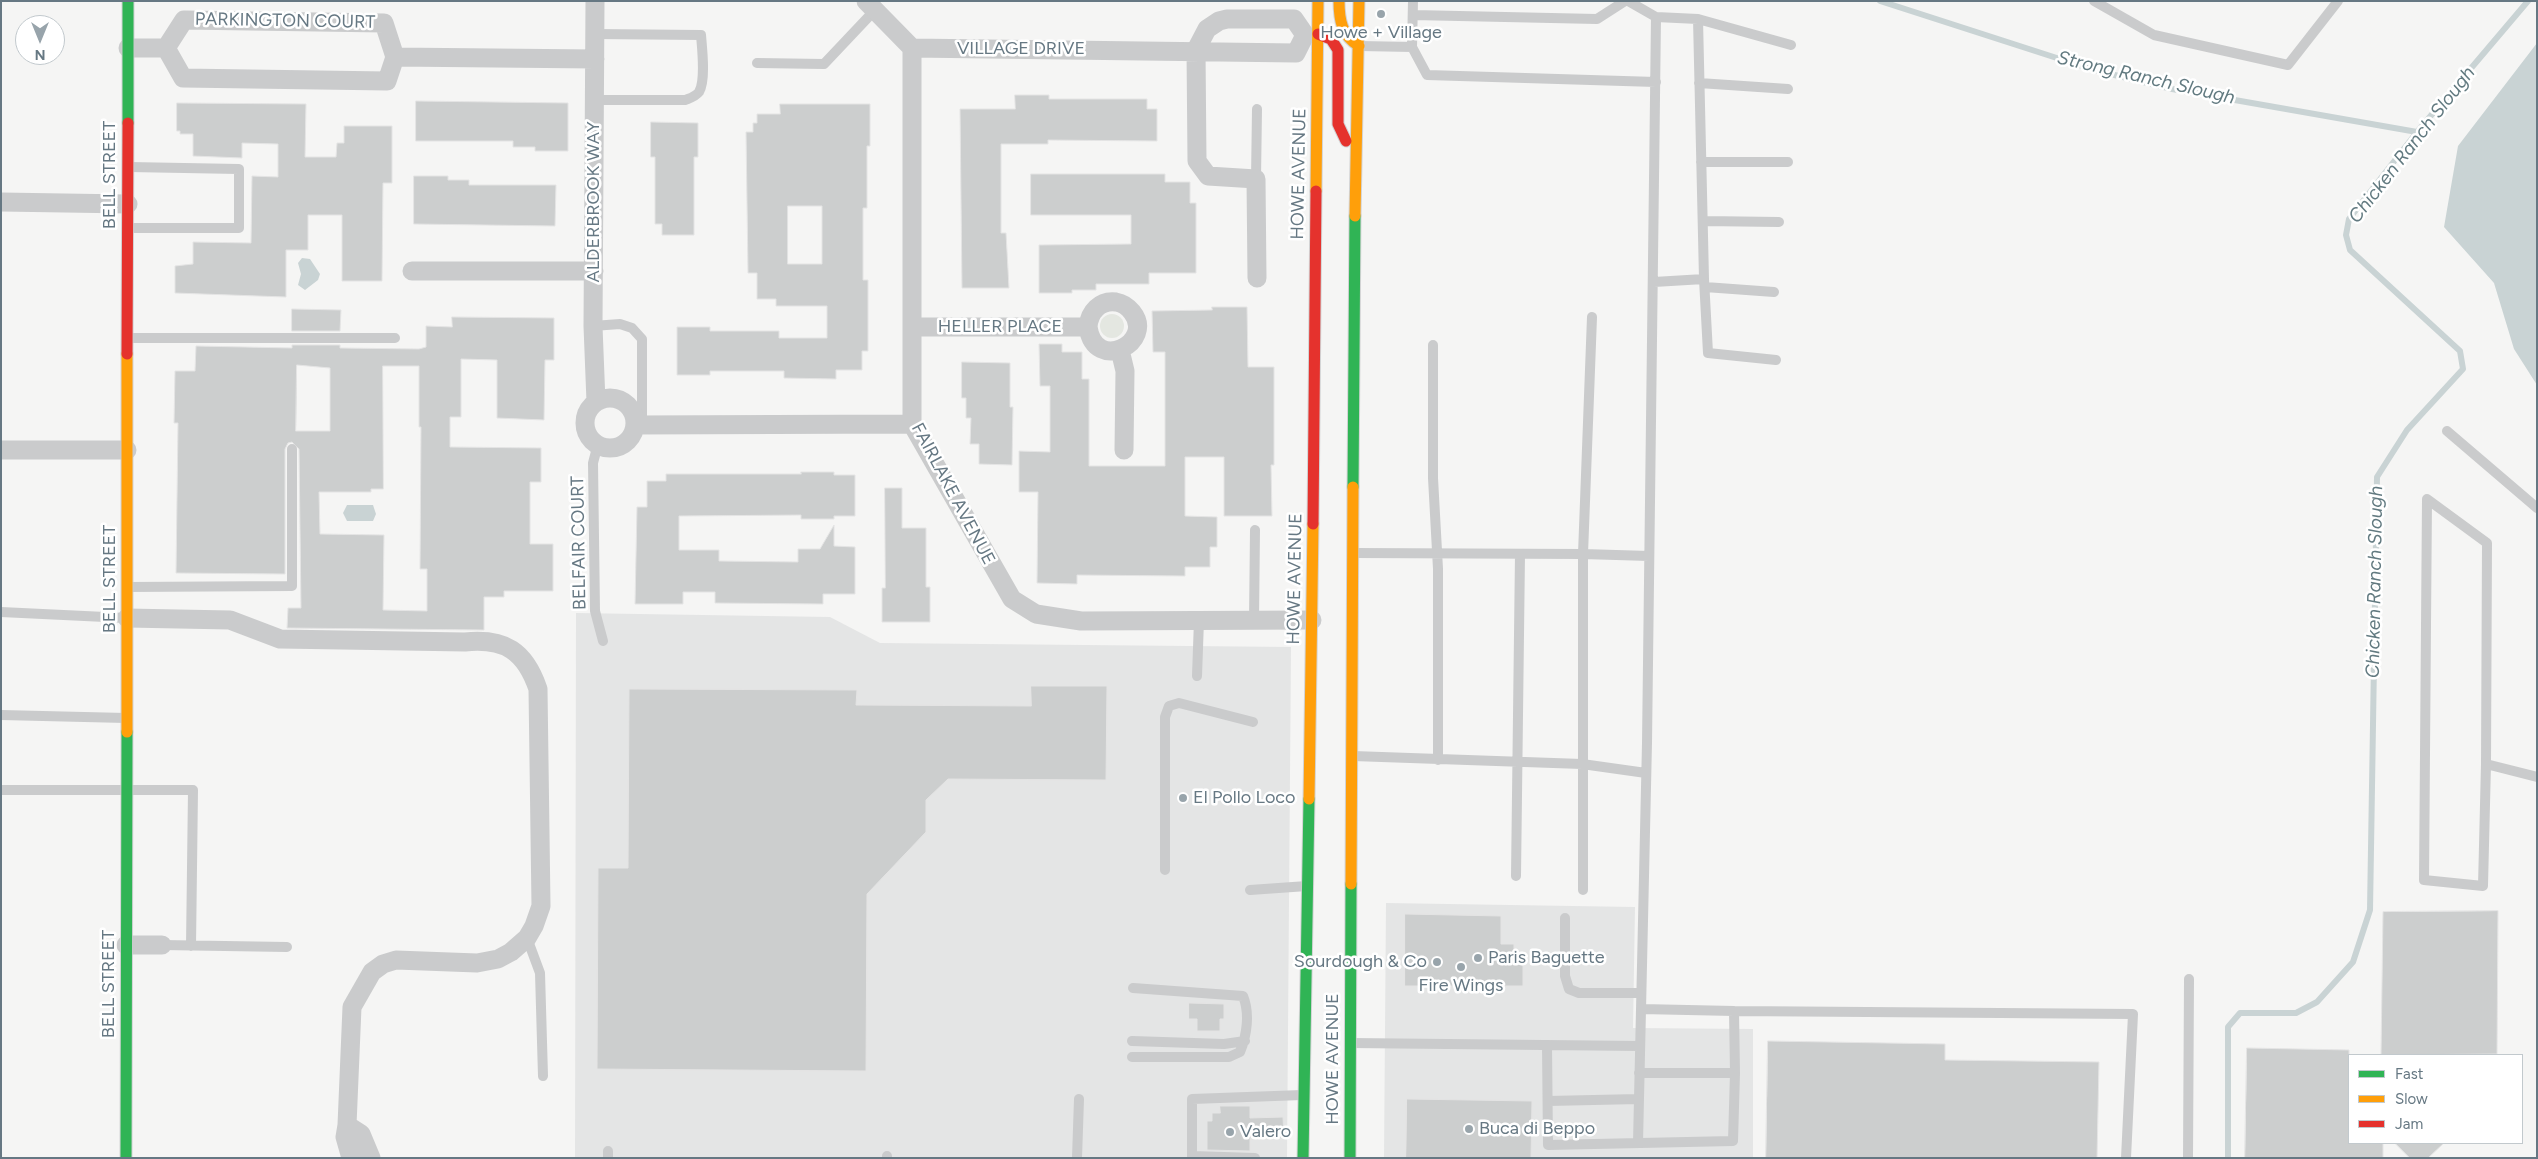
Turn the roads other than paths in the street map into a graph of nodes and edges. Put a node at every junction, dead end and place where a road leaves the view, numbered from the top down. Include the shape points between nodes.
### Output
1 (128, 1) edge
2 (595, 1) edge
3 (1318, 1) edge
4 (1340, 1) edge
5 (1359, 1) edge
6 (1414, 1) edge
7 (1626, 1) edge
8 (2094, 1) edge
9 (2338, 1) edge
10 (871, 6) edge
11 (1413, 15) junction
12 (1656, 17) junction
13 (1698, 19) junction
14 (595, 34) junction
15 (1311, 35) junction
16 (1791, 45) dead end
17 (1359, 46) junction
18 (1412, 47) junction
19 (128, 48) junction
20 (166, 48) junction
21 (912, 48) junction
22 (1196, 50) junction
23 (396, 57) junction
24 (595, 59) junction
25 (757, 63) dead end
26 (1656, 82) junction
27 (1699, 83) junction
28 (1788, 89) dead end
29 (595, 100) junction
30 (1257, 109) dead end
31 (1355, 158) junction
32 (1701, 162) junction
33 (1788, 162) dead end
34 (128, 168) junction
35 (1256, 179) junction
36 (1, 202) edge
37 (128, 204) junction
38 (1703, 221) junction
39 (1778, 222) dead end
40 (128, 228) junction
41 (412, 271) dead end
42 (594, 271) junction
43 (1257, 278) dead end
44 (1654, 282) junction
45 (1704, 283) junction
46 (1774, 292) dead end
47 (1592, 317) dead end
48 (593, 326) junction
49 (913, 327) junction
50 (1088, 327) junction
51 (128, 338) junction
52 (396, 338) dead end
53 (1433, 345) dead end
54 (1120, 350) junction
55 (1776, 360) dead end
56 (596, 402) junction
57 (639, 424) junction
58 (912, 424) junction
59 (2448, 431) dead end
60 (598, 444) junction
61 (292, 449) dead end
62 (1, 450) edge
63 (127, 450) junction
64 (1124, 450) dead end
65 (2537, 508) edge
66 (1255, 530) dead end
67 (1353, 553) junction
68 (1436, 553) junction
69 (1520, 554) junction
70 (1583, 554) junction
71 (1650, 556) junction
72 (127, 587) junction
73 (1, 612) edge
74 (127, 618) junction
75 (1199, 620) junction
76 (1254, 620) junction
77 (1317, 626) junction
78 (603, 641) dead end
79 (1197, 676) dead end
80 (1, 714) edge
81 (127, 718) junction
82 (1253, 722) dead end
83 (1340, 742) dead end
84 (1352, 756) junction
85 (1438, 760) junction
86 (1518, 761) junction
87 (1582, 764) junction
88 (2486, 764) junction
89 (1646, 773) junction
90 (2537, 777) edge
91 (1, 790) edge
92 (127, 790) junction
93 (1165, 870) dead end
94 (1516, 876) dead end
95 (1308, 886) junction
96 (1250, 890) dead end
97 (1583, 890) dead end
98 (1565, 918) dead end
99 (527, 938) junction
100 (126, 945) junction
101 (162, 945) joint
102 (191, 946) junction
103 (287, 947) dead end
104 (2189, 979) dead end
105 (1134, 988) dead end
106 (1641, 993) junction
107 (1641, 1010) junction
108 (1734, 1012) junction
109 (1132, 1041) dead end
110 (1245, 1041) junction
111 (1351, 1043) junction
112 (1547, 1045) junction
113 (1640, 1046) junction
114 (1132, 1057) dead end
115 (1639, 1073) junction
116 (1735, 1073) junction
117 (543, 1076) dead end
118 (1304, 1094) junction
119 (1079, 1100) dead end
120 (1639, 1100) junction
121 (1548, 1101) junction
122 (347, 1125) junction
123 (1638, 1143) junction
124 (1192, 1157) edge
125 (126, 1158) edge
126 (351, 1158) edge
127 (372, 1158) edge
128 (1077, 1158) edge
129 (1255, 1158) edge
130 (1303, 1158) edge
131 (1350, 1158) edge
132 (2126, 1158) edge
133 (2188, 1158) edge

1 - 19 main road, BELL STREET
2 - 14 street, ALDERBROOK WAY
3 - 15 main road, HOWE AVENUE
4 - 17 main road via 1339,19 1343,29 1350,42
5 - 17 main road, HOWE AVENUE
6 - 11 lane
7 - 11 lane via 1597,19
7 - 12 lane
8 - 9 lane via 2154,35 2288,65
10 - 21 street
10 - 25 lane via 824,64
11 - 18 lane
12 - 13 lane
12 - 26 lane
13 - 16 lane
13 - 27 lane
14 - 24 street, ALDERBROOK WAY
14 - 29 lane via 701,35 702,82 695,96 685,100
15 - 22 street, VILLAGE DRIVE via 1296,53
15 - 22 street via 1294,19 1219,20 1207,28
15 - 31 main road via 1336,42 1338,124
15 - 77 main road, HOWE AVENUE
17 - 18 lane
17 - 31 main road, HOWE AVENUE
18 - 26 lane via 1427,75
19 - 20 street
19 - 34 main road, BELL STREET
20 - 23 street via 182,78 387,81
20 - 23 street, PARKINGTON COURT via 184,20 384,22
21 - 22 street, VILLAGE DRIVE
21 - 49 street, FAIRLAKE AVENUE
22 - 35 street via 1197,161 1208,176
23 - 24 street
24 - 29 street, ALDERBROOK WAY
26 - 44 lane
27 - 28 lane
27 - 32 lane
29 - 42 street, ALDERBROOK WAY
30 - 35 lane
31 - 67 main road, HOWE AVENUE
32 - 33 lane
32 - 38 lane
34 - 37 main road, BELL STREET
34 - 40 lane via 239,169 239,228
35 - 43 street
36 - 37 street
37 - 40 main road, BELL STREET
38 - 39 lane
38 - 45 lane
40 - 51 main road, BELL STREET
41 - 42 street
42 - 48 street, ALDERBROOK WAY
44 - 45 lane
44 - 71 lane
45 - 46 lane
45 - 55 lane via 1708,353
47 - 70 lane
48 - 56 street, ALDERBROOK WAY
48 - 57 lane via 620,324 632,328 642,339
49 - 50 street, HELLER PLACE
49 - 58 street, FAIRLAKE AVENUE
50 - 54 street, HELLER PLACE via 1098,347
50 - 54 street, HELLER PLACE via 1090,315 1099,305 1113,302 1125,305 1135,316 1137,329 1132,341
51 - 52 lane
51 - 63 main road, BELL STREET
53 - 68 lane
54 - 64 street via 1125,371
56 - 57 street via 611,397 626,403
56 - 60 street, ALDERBROOK WAY via 586,416 585,424 591,439
57 - 58 street
57 - 60 street via 622,445 606,447
58 - 75 street, FAIRLAKE AVENUE via 1012,599 1036,614 1081,621
59 - 65 lane
60 - 78 lane, BELFAIR COURT via 593,463 595,612
61 - 72 lane via 292,586
62 - 63 street
63 - 72 main road, BELL STREET
66 - 76 lane
67 - 68 lane
67 - 84 main road, HOWE AVENUE
68 - 69 lane
68 - 85 lane
69 - 70 lane
69 - 86 lane
70 - 71 lane
70 - 87 lane
71 - 89 lane
72 - 74 main road, BELL STREET
73 - 74 lane
74 - 81 main road, BELL STREET
74 - 99 street via 230,620 280,639 484,640 509,648 532,670 538,689 541,906
75 - 76 street, FAIRLAKE AVENUE
75 - 79 lane
76 - 77 street, FAIRLAKE AVENUE
77 - 95 main road, HOWE AVENUE
80 - 81 lane
81 - 92 main road, BELL STREET
82 - 93 lane via 1180,704 1169,706 1165,717
83 - 84 main road
84 - 85 lane
84 - 111 main road, HOWE AVENUE
85 - 86 lane
86 - 87 lane
86 - 94 lane
87 - 89 lane
87 - 97 lane
88 - 88 lane via 2483,886 2424,880 2427,499 2487,543
88 - 90 lane
89 - 106 lane
91 - 92 lane
92 - 100 main road, BELL STREET
92 - 102 lane via 193,790
95 - 96 lane
95 - 118 main road, HOWE AVENUE
98 - 106 lane via 1565,976 1569,989 1579,993
99 - 117 lane via 540,973
99 - 122 street via 511,952 491,960 468,963 396,960 372,972 352,1006
100 - 101 street
100 - 125 main road, BELL STREET
101 - 102 lane
102 - 103 lane
104 - 133 lane
105 - 110 lane via 1243,996 1248,1007
106 - 107 lane
107 - 108 lane
107 - 113 lane
108 - 116 lane
108 - 132 lane via 2133,1014
109 - 110 lane via 1224,1044
110 - 114 lane via 1240,1052 1229,1058
111 - 112 lane
111 - 131 main road, HOWE AVENUE
112 - 113 lane
112 - 121 lane
113 - 115 lane
115 - 116 lane
115 - 120 lane
116 - 123 lane via 1733,1141
118 - 124 lane via 1192,1099
118 - 130 main road, HOWE AVENUE
119 - 128 lane
120 - 121 lane
120 - 123 lane
121 - 123 lane via 1548,1145
122 - 126 street via 345,1137
122 - 127 street via 366,1140
124 - 129 lane

